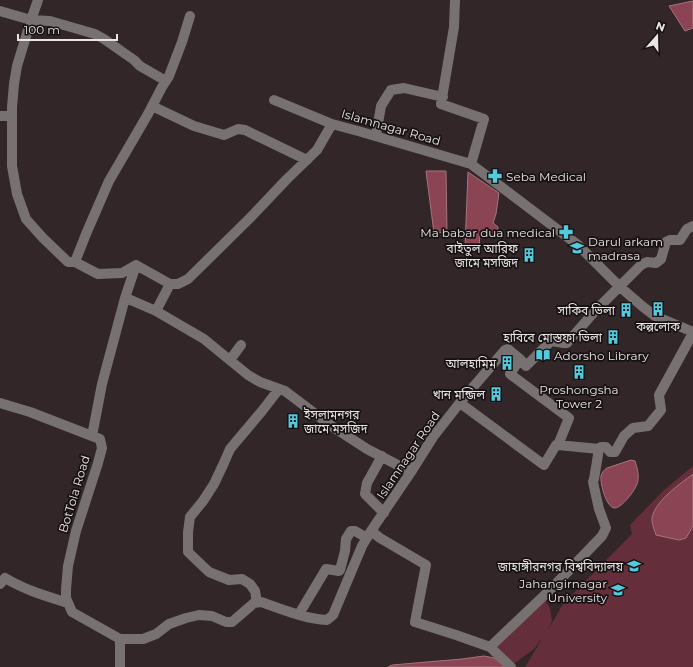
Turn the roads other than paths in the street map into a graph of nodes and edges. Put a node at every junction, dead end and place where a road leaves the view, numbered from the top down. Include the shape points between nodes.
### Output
1 (38, 0) edge
2 (455, 0) edge
3 (0, 11) edge
4 (190, 16) dead end
5 (31, 20) junction
6 (166, 80) junction
7 (443, 97) junction
8 (274, 100) dead end
9 (152, 106) junction
10 (0, 116) edge
11 (12, 116) junction
12 (332, 124) junction
13 (376, 136) junction
14 (307, 160) junction
15 (471, 164) junction
16 (693, 226) edge
17 (75, 262) junction
18 (136, 265) junction
19 (170, 284) junction
20 (619, 286) junction
21 (125, 298) junction
22 (156, 311) junction
23 (693, 333) edge
24 (241, 345) dead end
25 (520, 359) junction
26 (230, 360) junction
27 (279, 389) junction
28 (460, 402) junction
29 (0, 403) edge
30 (92, 436) junction
31 (558, 445) junction
32 (599, 449) junction
33 (382, 456) junction
34 (412, 472) junction
35 (384, 513) junction
36 (369, 534) junction
37 (0, 584) edge
38 (257, 602) junction
39 (68, 603) junction
40 (299, 614) junction
41 (120, 639) junction
42 (490, 647) junction
43 (120, 667) edge
44 (512, 667) edge

1 - 5 street
2 - 7 street via 454,27
3 - 5 street
4 - 6 street
5 - 6 street via 50,21 95,34 140,66
5 - 11 street via 17,66
6 - 9 street
7 - 13 street via 404,88 391,90 381,106
7 - 15 street via 441,104 484,118
8 - 12 street
9 - 14 street via 194,126 224,135 238,129 244,130
9 - 17 street via 109,181
10 - 11 street
11 - 17 street via 12,166 17,194 26,219 68,262
12 - 13 street, Islamnagar Road
12 - 14 street, Islamnagar Road via 317,150
13 - 15 street, Islamnagar Road
14 - 19 street, Islamnagar Road via 188,279 178,284
15 - 20 street, Islamnagar Road via 573,241
16 - 20 street, Islamnagar Road via 687,229 680,240 666,242 661,259 656,263 647,262 641,265
17 - 18 street via 98,274 122,273
18 - 19 street
18 - 21 street
19 - 22 street
20 - 23 street, Islamnagar Road via 656,316
20 - 25 street, Islamnagar Road via 567,343 551,341 526,366
21 - 22 street
21 - 30 street via 102,384
22 - 26 street via 204,339
23 - 32 street via 659,395 661,410 648,426 633,428 624,436 615,452 610,452 606,447
24 - 26 street
25 - 28 street, Islamnagar Road via 508,349 505,350
25 - 31 street via 510,374 569,418
26 - 27 street via 248,375
27 - 33 street via 330,425
27 - 38 street via 230,449 214,484 190,517 188,532 188,552 209,572 229,580 242,579 250,584 255,591
28 - 31 street via 544,465
28 - 34 street, Islamnagar Road via 433,437
29 - 30 street
30 - 39 street, BotTola Road via 100,439 102,448 76,531 68,566
31 - 32 street
32 - 42 street via 593,482 606,528 602,536
33 - 34 street
33 - 35 street via 367,483 365,494
34 - 35 street, Islamnagar Road
35 - 36 street, Islamnagar Road
36 - 40 street, Islamnagar Road via 333,615 327,620
36 - 40 street via 351,531 346,539 340,570 326,569
36 - 42 street via 426,565 415,622
37 - 39 street via 5,578 26,589
38 - 40 street, Islamnagar Road
38 - 41 street via 232,622 199,615 169,624 156,634 143,639
39 - 41 street via 72,612
41 - 43 street
42 - 44 street

